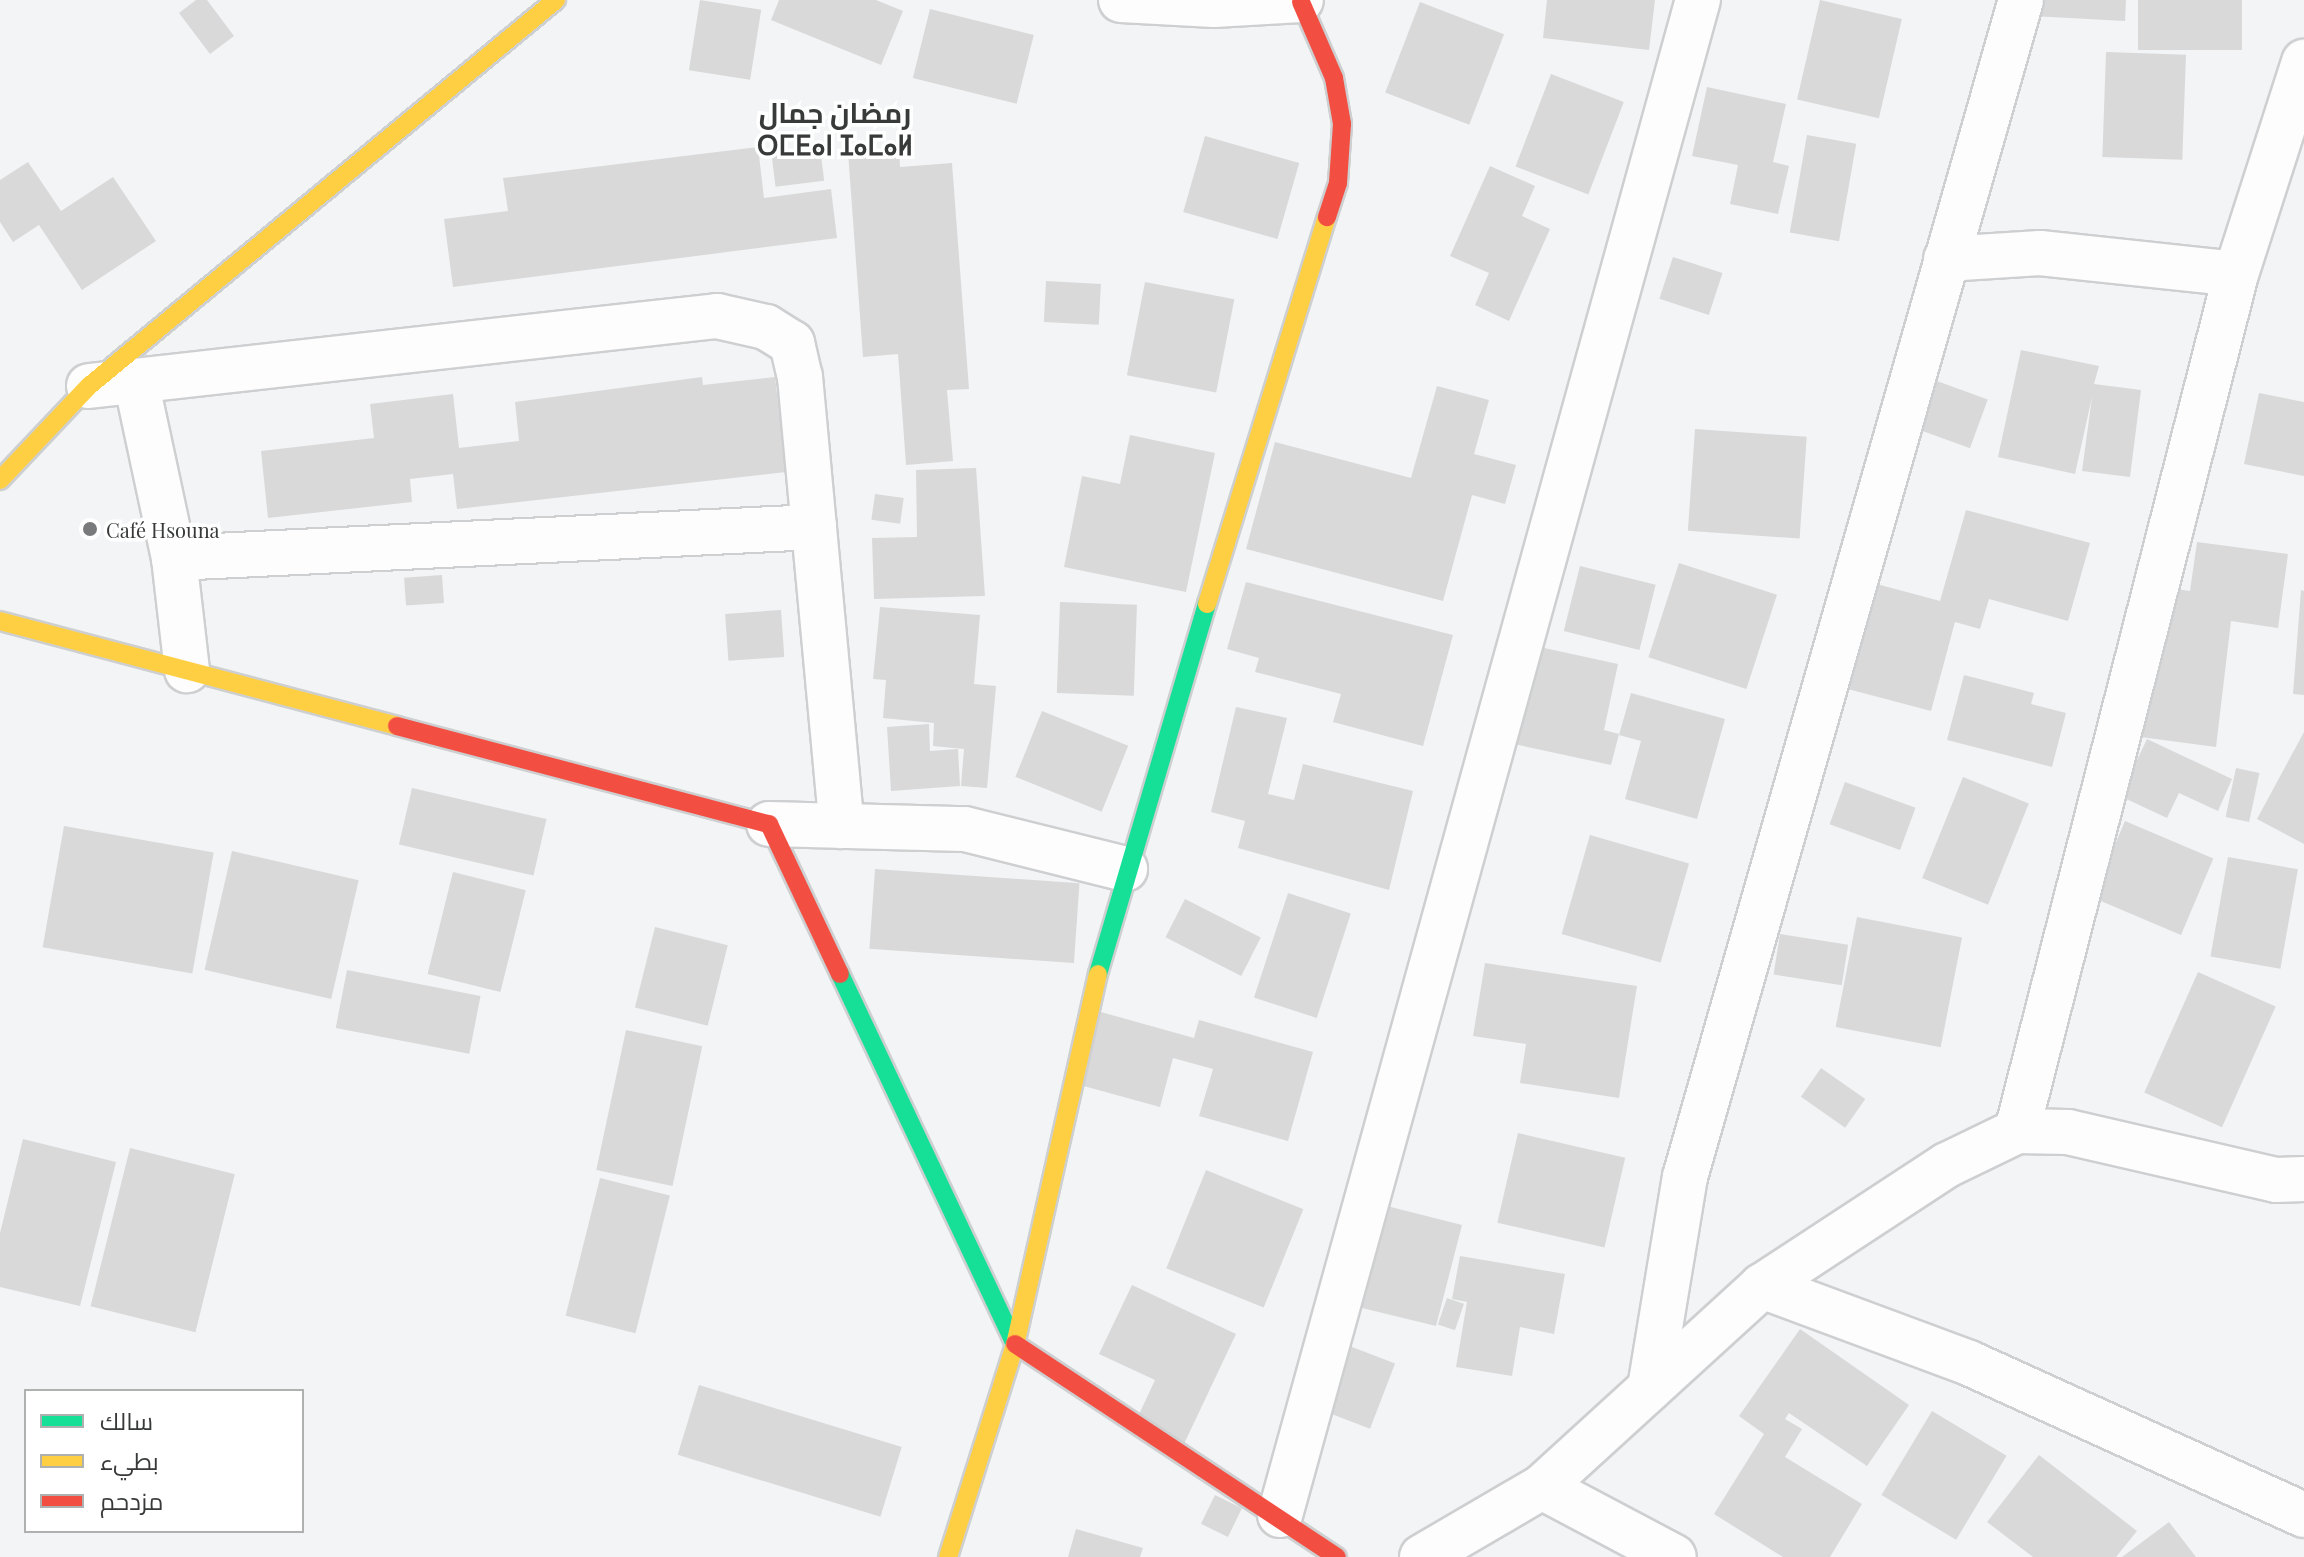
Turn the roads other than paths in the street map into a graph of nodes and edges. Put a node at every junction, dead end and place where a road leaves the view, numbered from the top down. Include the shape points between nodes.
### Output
1 (556, 0) edge
2 (1121, 0) edge
3 (1698, 0) edge
4 (2021, 0) edge
5 (1301, 1) edge
6 (2304, 62) edge
7 (1946, 259) junction
8 (2236, 274) junction
9 (136, 381) junction
10 (89, 386) junction
11 (0, 480) edge
12 (814, 527) junction
13 (174, 558) junction
14 (0, 621) edge
15 (187, 670) junction
16 (769, 824) junction
17 (842, 826) junction
18 (1125, 869) junction
19 (2017, 1131) junction
20 (2304, 1179) edge
21 (1762, 1286) junction
22 (1015, 1345) junction
23 (1650, 1388) junction
24 (1542, 1487) junction
25 (1280, 1515) junction
26 (2304, 1515) edge
27 (948, 1557) edge
28 (1337, 1557) edge
29 (1422, 1557) edge
30 (1674, 1557) edge

1 - 10 street
2 - 5 street
3 - 25 street
4 - 7 street
5 - 18 street via 1334,78 1342,124 1338,183
6 - 8 street
7 - 8 street via 2040,253
7 - 23 street via 1685,1177
8 - 19 street
9 - 10 street
9 - 12 street via 717,316 766,327 792,343
9 - 13 street
10 - 11 street
12 - 13 street
12 - 17 street
13 - 15 street
14 - 15 street
15 - 16 street
16 - 17 street
16 - 22 street
17 - 18 street via 965,829
18 - 22 street via 1059,1129
19 - 20 street via 2068,1132 2276,1180
19 - 21 street via 1947,1165
21 - 23 street
21 - 26 street via 1969,1363
22 - 25 street
22 - 27 street
23 - 24 street
24 - 29 street
24 - 30 street
25 - 28 street

